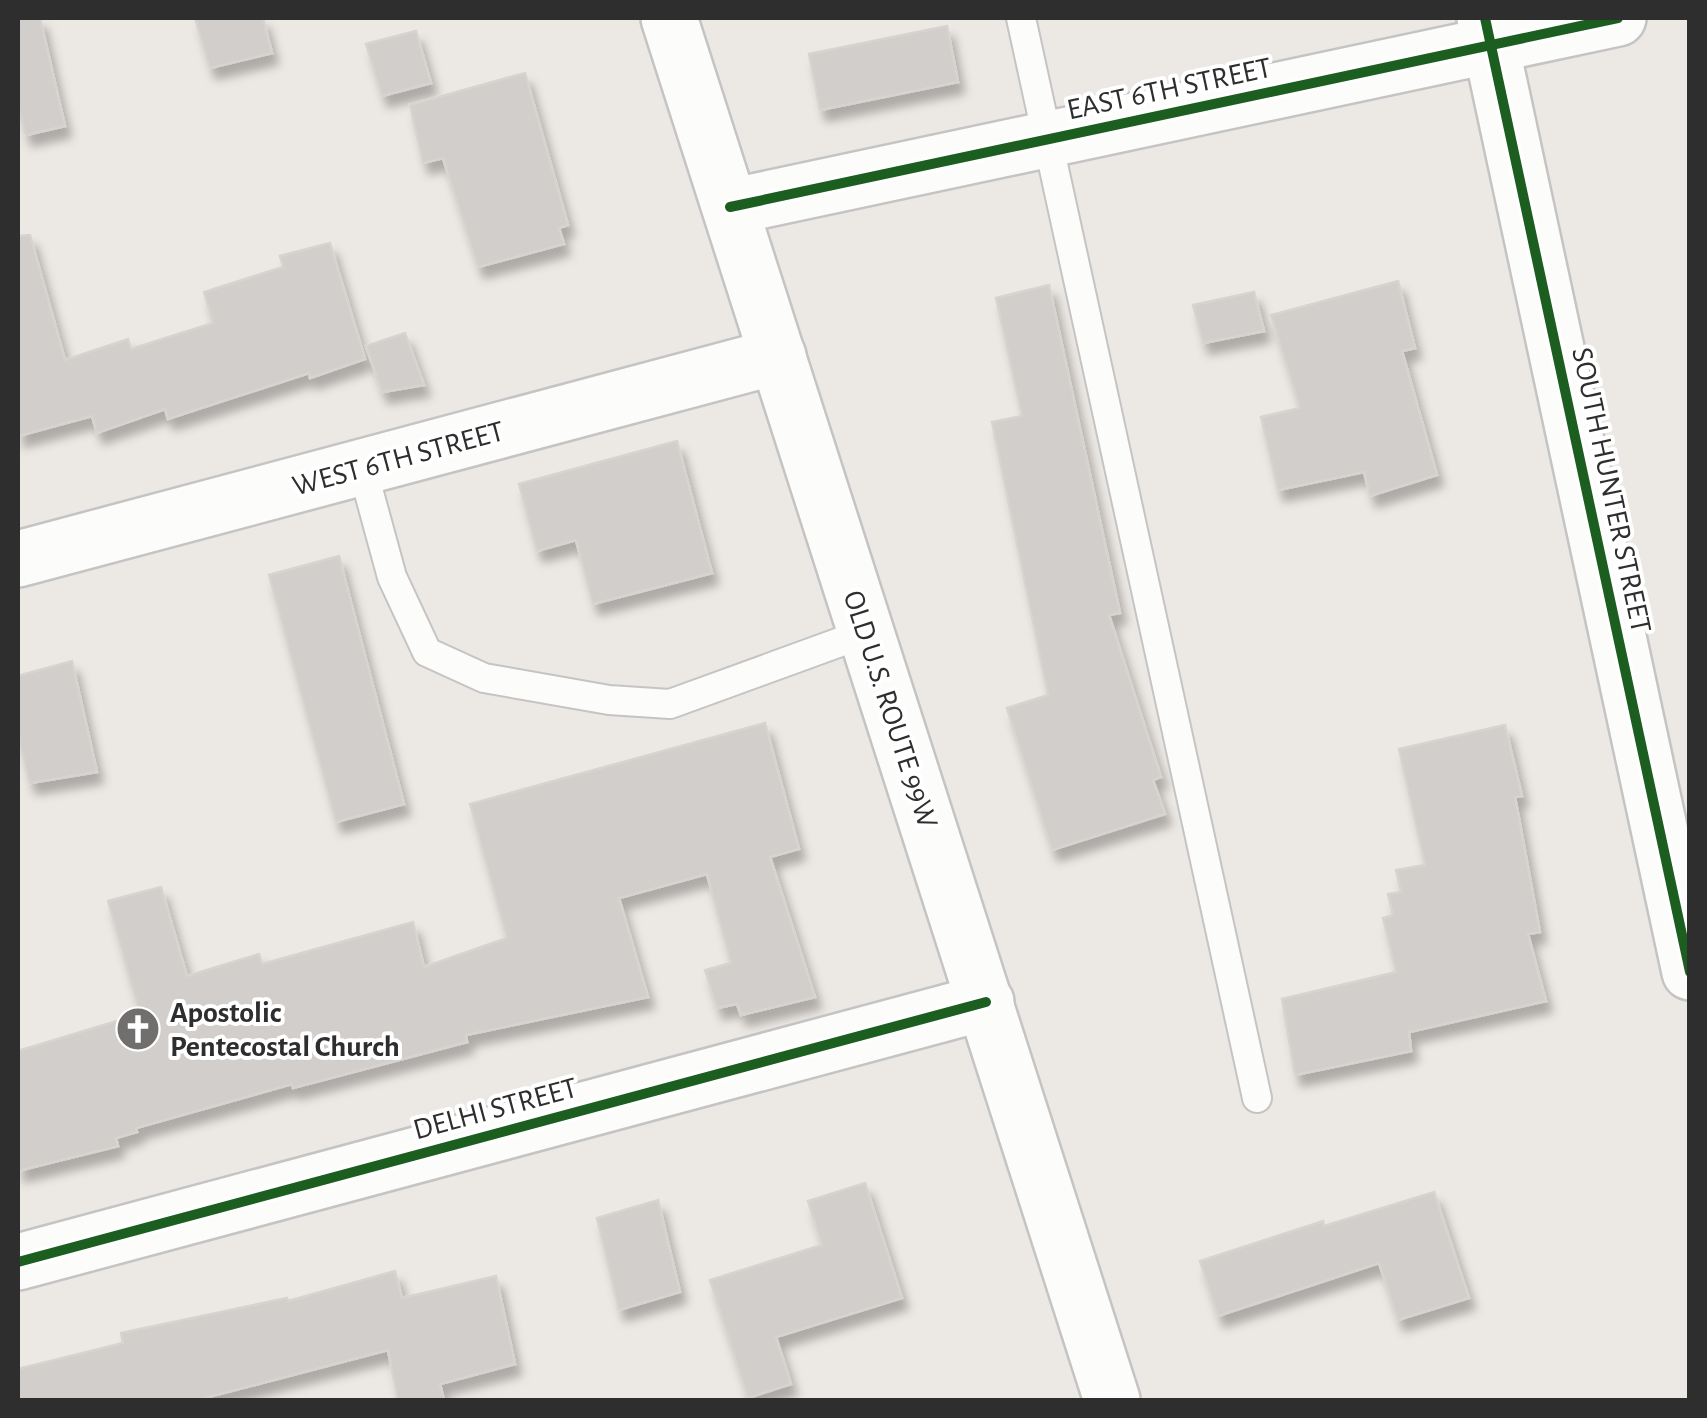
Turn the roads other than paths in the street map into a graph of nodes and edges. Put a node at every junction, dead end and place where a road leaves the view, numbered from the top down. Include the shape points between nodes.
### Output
1 (669, 18) edge
2 (1020, 18) edge
3 (1618, 18) edge
4 (1488, 31) edge
5 (1047, 140) junction
6 (730, 207) junction
7 (778, 356) junction
8 (362, 467) junction
9 (18, 559) edge
10 (866, 633) junction
11 (1690, 972) edge
12 (986, 1002) junction
13 (1257, 1098) dead end
14 (18, 1262) edge
15 (1112, 1400) edge

1 - 6 street, OLD U.S. ROUTE 99W
2 - 5 lane
3 - 4 street, EAST 6TH STREET
4 - 5 street, EAST 6TH STREET
4 - 11 street, SOUTH HUNTER STREET
5 - 6 street, EAST 6TH STREET
5 - 13 lane
6 - 7 street, OLD U.S. ROUTE 99W
7 - 8 street, WEST 6TH STREET
7 - 10 street, OLD U.S. ROUTE 99W
8 - 9 street, WEST 6TH STREET
8 - 10 lane via 392,577 426,652 484,678 670,704
10 - 12 street, OLD U.S. ROUTE 99W
12 - 14 street, DELHI STREET
12 - 15 street, OLD U.S. ROUTE 99W

